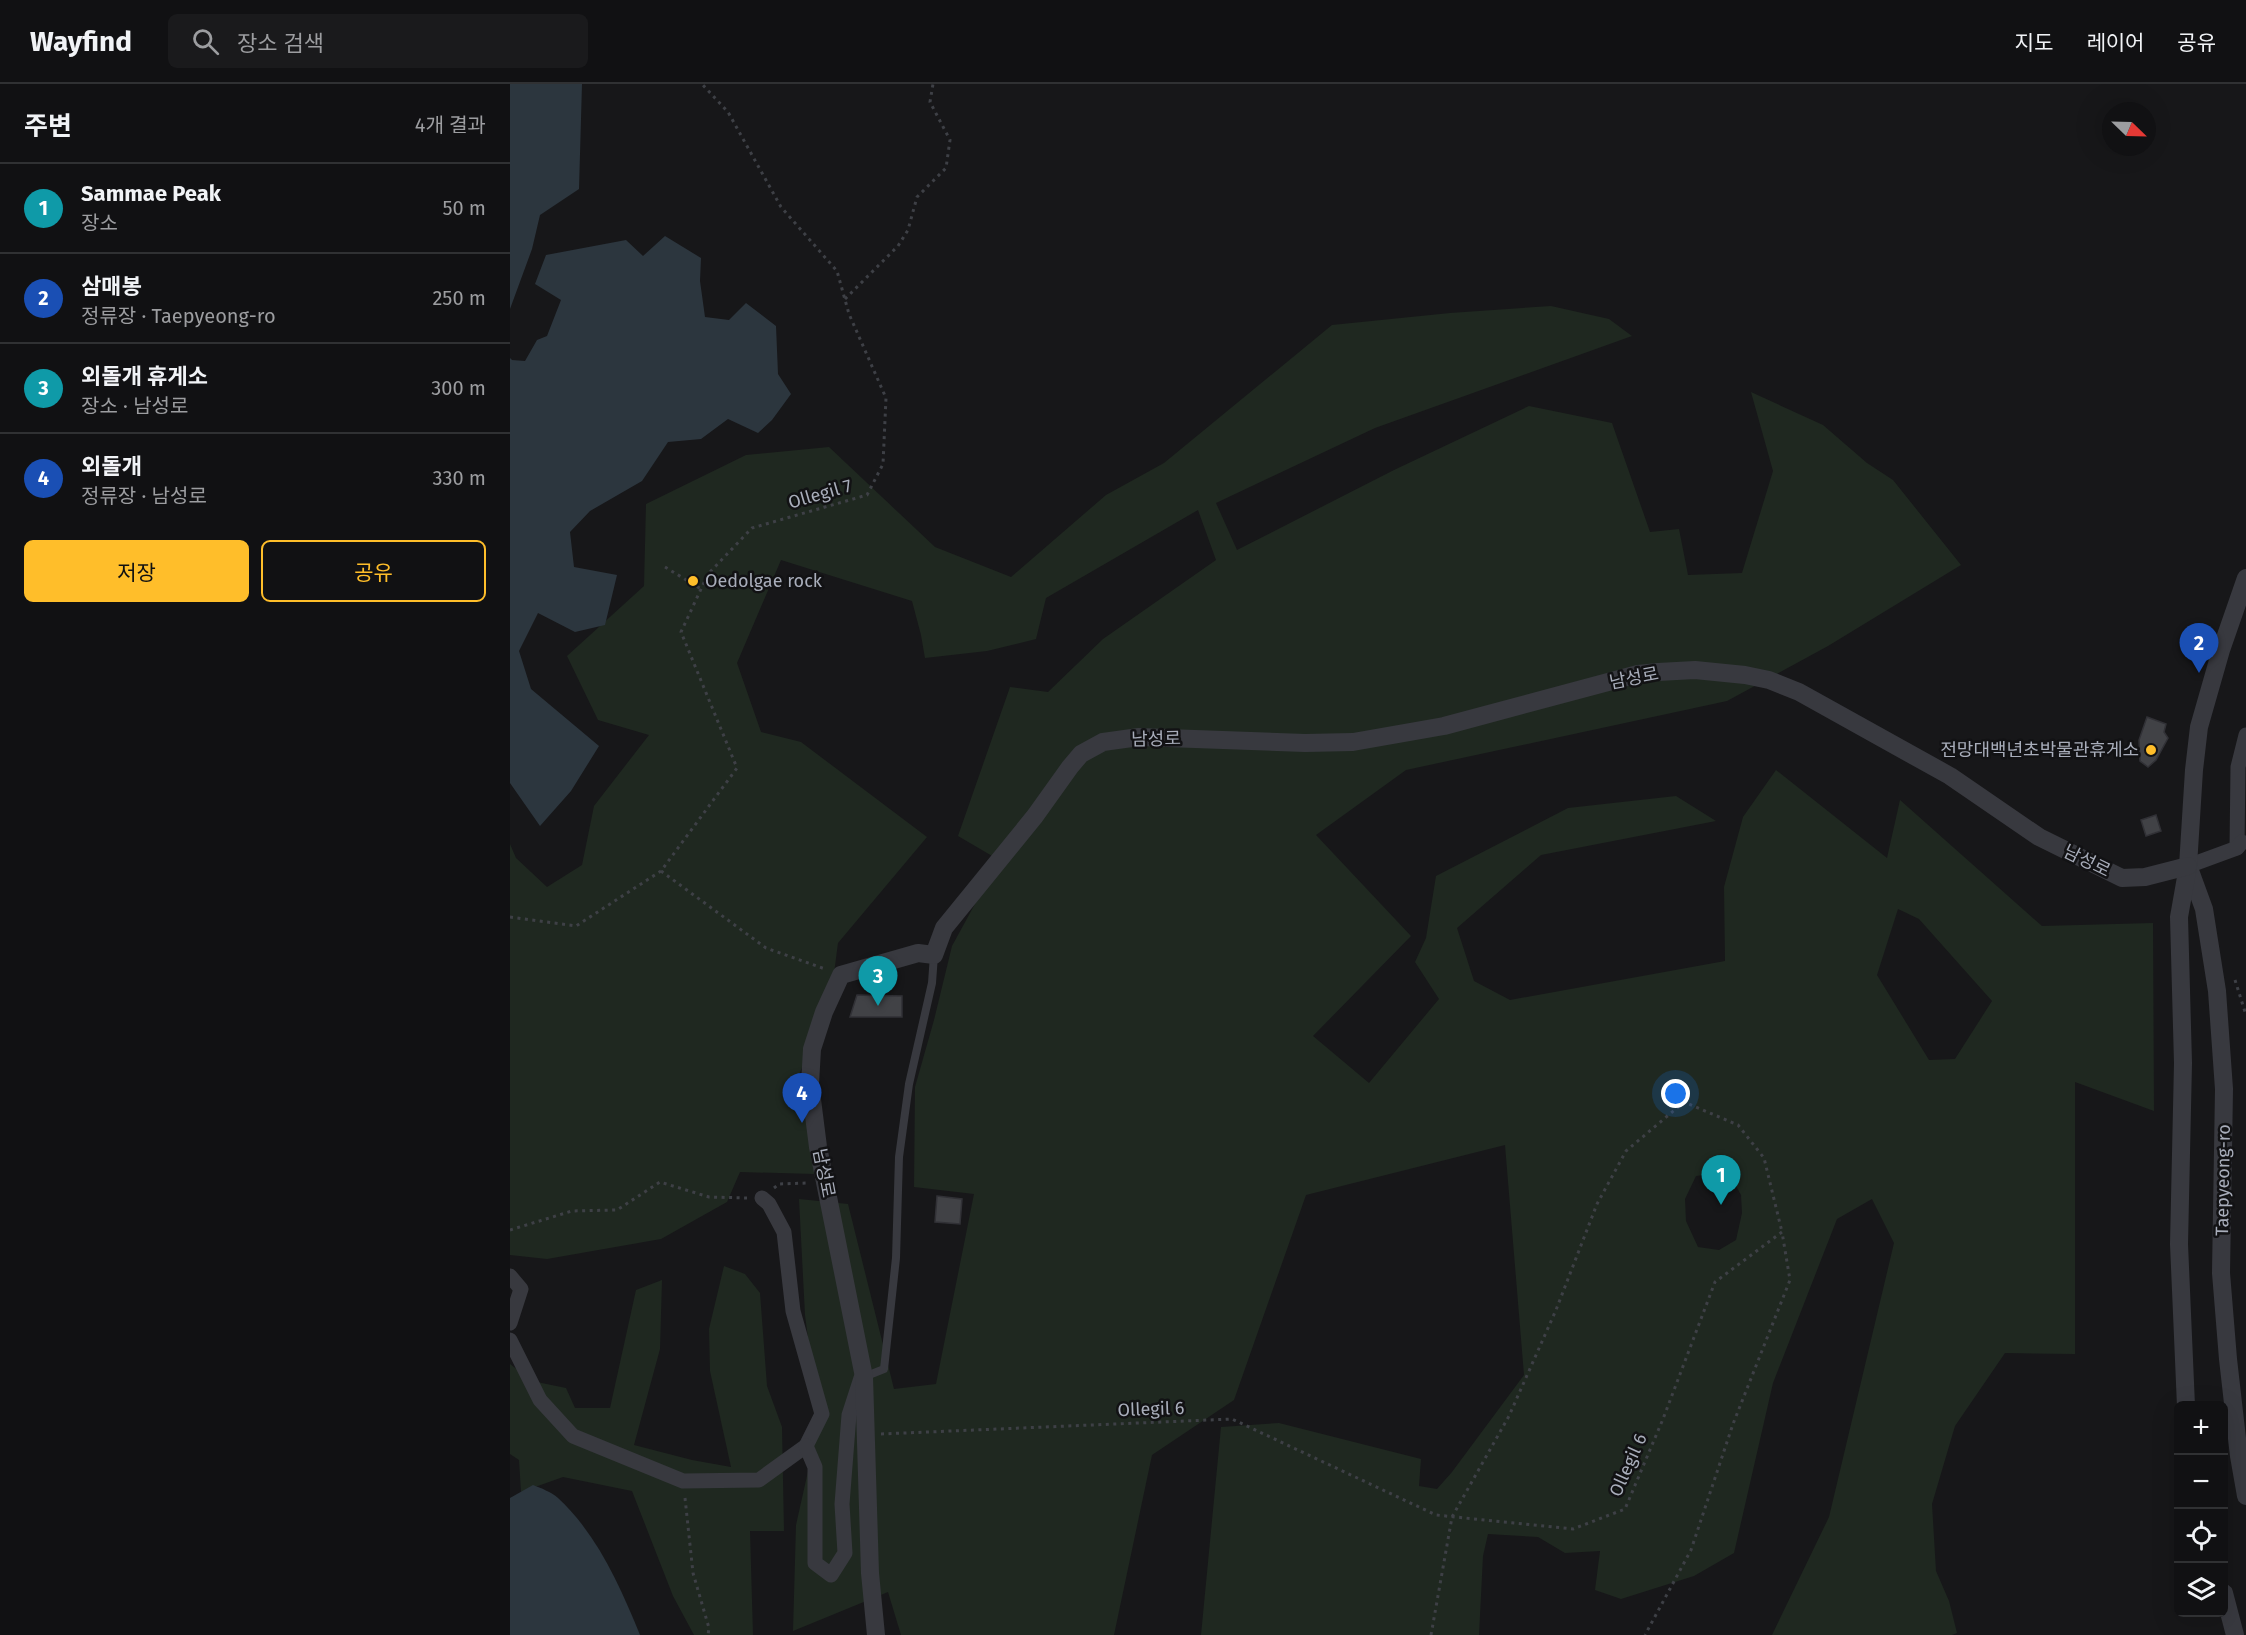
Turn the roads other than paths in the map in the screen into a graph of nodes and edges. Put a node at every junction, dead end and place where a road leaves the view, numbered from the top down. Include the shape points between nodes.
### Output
1 (2246, 578) edge
2 (2246, 735) edge
3 (2241, 843) edge
4 (2188, 866) junction
5 (934, 955) junction
6 (762, 1198) road end
7 (510, 1275) edge
8 (510, 1323) edge
9 (510, 1340) edge
10 (864, 1377) junction
11 (2186, 1401) edge
12 (806, 1446) junction
13 (2246, 1496) edge
14 (2228, 1610) edge
15 (876, 1635) edge
16 (2235, 1635) edge

1 - 4 street, Taepyeong-ro via 2199,727
2 - 3 street via 2238,767
3 - 4 street
4 - 5 street, 남성로 via 2145,877 2122,878 2039,837 1941,771 1799,692 1745,675 1695,670 1658,672 1444,726 1353,742 1139,737 1103,742 1081,754 1070,767 944,928
4 - 11 street, Taepyeong-ro via 2179,917 2183,1063 2179,1244
4 - 13 street, Taepyeong-ro via 2204,909 2217,991 2224,1089 2221,1273
5 - 10 lane via 899,1157 896,1258 884,1369
5 - 10 street, 남성로 via 918,953 841,975 812,1049 810,1084 818,1147
6 - 12 street via 784,1233 793,1311 822,1413
7 - 8 street via 521,1289
9 - 12 street via 540,1400 573,1436 684,1481 759,1480
10 - 12 street via 849,1415 842,1504 845,1553 831,1575 815,1563 815,1467
10 - 15 street, 남성로 via 868,1550
14 - 16 street

